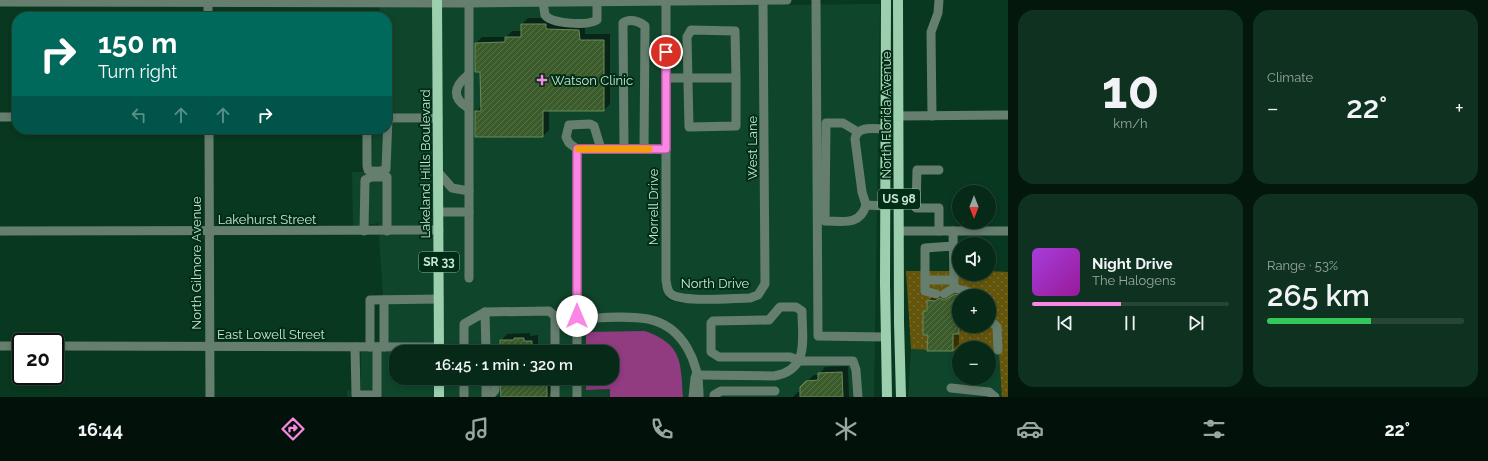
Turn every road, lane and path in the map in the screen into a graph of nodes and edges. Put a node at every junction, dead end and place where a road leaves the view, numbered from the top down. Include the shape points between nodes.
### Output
1 (666, 0) edge
2 (764, 0) edge
3 (787, 0) edge
4 (816, 0) edge
5 (886, 0) edge
6 (898, 0) edge
7 (939, 0) edge
8 (208, 1) edge
9 (368, 1) edge
10 (386, 1) edge
11 (437, 1) edge
12 (510, 1) edge
13 (526, 1) edge
14 (593, 1) edge
15 (0, 2) edge
16 (469, 2) edge
17 (543, 2) junction
18 (208, 12) edge
19 (666, 78) junction
20 (688, 78) junction
21 (736, 78) junction
22 (898, 102) junction
23 (1008, 115) edge
24 (0, 116) edge
25 (12, 116) edge
26 (898, 116) junction
27 (932, 116) junction
28 (392, 118) edge
29 (438, 118) junction
30 (885, 129) junction
31 (858, 132) junction
32 (208, 134) edge
33 (367, 134) edge
34 (387, 134) edge
35 (577, 149) junction
36 (601, 149) junction
37 (624, 149) junction
38 (644, 149) junction
39 (666, 149) junction
40 (885, 149) junction
41 (939, 170) dead end
42 (438, 172) junction
43 (469, 191) junction
44 (866, 205) junction
45 (886, 206) junction
46 (438, 212) junction
47 (469, 212) junction
48 (439, 230) junction
49 (0, 231) edge
50 (364, 231) junction
51 (387, 231) junction
52 (899, 231) junction
53 (939, 231) junction
54 (953, 231) junction
55 (1008, 231) edge
56 (209, 232) junction
57 (953, 237) edge
58 (952, 246) edge
59 (469, 278) dead end
60 (925, 280) junction
61 (954, 281) edge
62 (954, 284) junction
63 (967, 289) edge
64 (670, 294) joint
65 (759, 294) joint
66 (384, 300) junction
67 (439, 300) junction
68 (485, 312) junction
69 (555, 316) junction
70 (577, 317) junction
71 (996, 326) edge
72 (886, 337) junction
73 (439, 345) edge
74 (464, 345) edge
75 (486, 345) edge
76 (555, 345) edge
77 (577, 345) edge
78 (0, 346) edge
79 (12, 346) edge
80 (64, 346) edge
81 (209, 347) junction
82 (356, 347) junction
83 (377, 347) junction
84 (389, 347) edge
85 (998, 350) dead end
86 (800, 361) junction
87 (696, 375) junction
88 (774, 376) junction
89 (439, 385) edge
90 (464, 385) edge
91 (486, 385) edge
92 (495, 385) dead end
93 (555, 385) edge
94 (577, 385) edge
95 (951, 388) dead end
96 (775, 394) edge
97 (210, 397) edge
98 (439, 397) edge
99 (464, 397) edge
100 (487, 397) edge
101 (555, 397) edge
102 (577, 397) edge
103 (693, 397) edge
104 (699, 397) edge
105 (714, 397) edge
106 (858, 397) edge
107 (887, 397) edge
108 (901, 397) edge
109 (995, 397) edge

1 - 2 street
1 - 14 street
1 - 19 street, Morrell Drive
2 - 3 street
2 - 65 street, West Lane via 765,284
4 - 72 street via 818,336
5 - 22 main road via 891,12 893,88
5 - 30 main road, North Florida Avenue / US 98
6 - 22 main road, North Florida Avenue / US 98
7 - 27 street via 938,13 931,32
8 - 9 street
8 - 15 street
8 - 18 street
9 - 10 street
10 - 11 street
11 - 16 street
11 - 29 main road, Lakeland Hills Boulevard / SR 33
12 - 13 street
12 - 16 street
13 - 17 street
14 - 17 street
14 - 17 street via 598,18 591,23 550,20 545,15
16 - 43 street
19 - 20 street
19 - 39 street, Morrell Drive
20 - 21 street
20 - 21 street via 687,36 691,30 736,31
20 - 21 street via 689,127 736,126
22 - 26 main road, North Florida Avenue / US 98
23 - 27 street
24 - 25 street
26 - 27 street
26 - 52 main road, North Florida Avenue / US 98
28 - 29 street
29 - 42 main road, Lakeland Hills Boulevard / SR 33
30 - 31 street via 866,129
30 - 40 main road, North Florida Avenue / US 98
31 - 44 street via 855,139
31 - 44 street via 843,124 826,123 825,220 853,221 864,214
32 - 56 street, North Gilmore Avenue
33 - 34 street via 368,170 382,171 386,169
35 - 36 street
35 - 36 street via 566,137 567,130 572,124 594,126
35 - 70 street
36 - 37 street
37 - 38 street
37 - 38 street via 623,23 628,21 641,22 645,26
38 - 39 street
39 - 64 street, Morrell Drive via 666,280
40 - 45 main road, North Florida Avenue / US 98
40 - 52 main road via 892,170 893,227
41 - 53 street via 917,170 916,208 939,208
42 - 43 street via 452,188
42 - 46 main road, Lakeland Hills Boulevard / SR 33
43 - 47 street
44 - 45 street
45 - 72 main road, North Florida Avenue / US 98
46 - 47 street
46 - 48 main road, Lakeland Hills Boulevard / SR 33
47 - 59 street
48 - 51 street, Lakehurst Street
48 - 67 main road, Lakeland Hills Boulevard / SR 33
49 - 56 street, Lakehurst Street
50 - 51 street, Lakehurst Street
50 - 51 street via 365,180 371,177 387,178
50 - 56 street, Lakehurst Street
52 - 53 street
52 - 108 main road, North Florida Avenue / US 98 via 898,322
53 - 54 street
54 - 55 street
54 - 57 street
56 - 81 street, North Gilmore Avenue
58 - 60 street via 925,248
60 - 62 street
60 - 62 street via 925,291 940,294
61 - 62 street
62 - 63 street
64 - 65 street, North Drive via 677,298 690,299 750,298
66 - 67 street
66 - 83 street
66 - 83 street via 370,300
67 - 73 main road, Lakeland Hills Boulevard / SR 33
68 - 69 street via 549,311
68 - 74 street via 464,324
68 - 75 street
69 - 70 street
69 - 76 street
70 - 77 street
70 - 87 street via 639,318 662,324 676,333 687,345 694,361
71 - 85 street
72 - 107 main road, North Florida Avenue / US 98
78 - 79 street
80 - 81 street, East Lowell Street
81 - 82 street, East Lowell Street
81 - 97 street, North Gilmore Avenue
82 - 83 street, East Lowell Street
82 - 83 street via 356,394 377,395
83 - 84 street, East Lowell Street
86 - 86 street via 802,311 796,307 780,307 769,320 711,323 711,352 714,356 790,357
86 - 88 street via 785,374
86 - 106 street via 853,361
87 - 88 street
87 - 103 street
87 - 104 street
88 - 96 street
89 - 98 main road
90 - 99 street
91 - 100 street
92 - 100 street via 495,390
93 - 101 street
94 - 102 street
95 - 109 street via 989,392
96 - 105 street via 721,391

